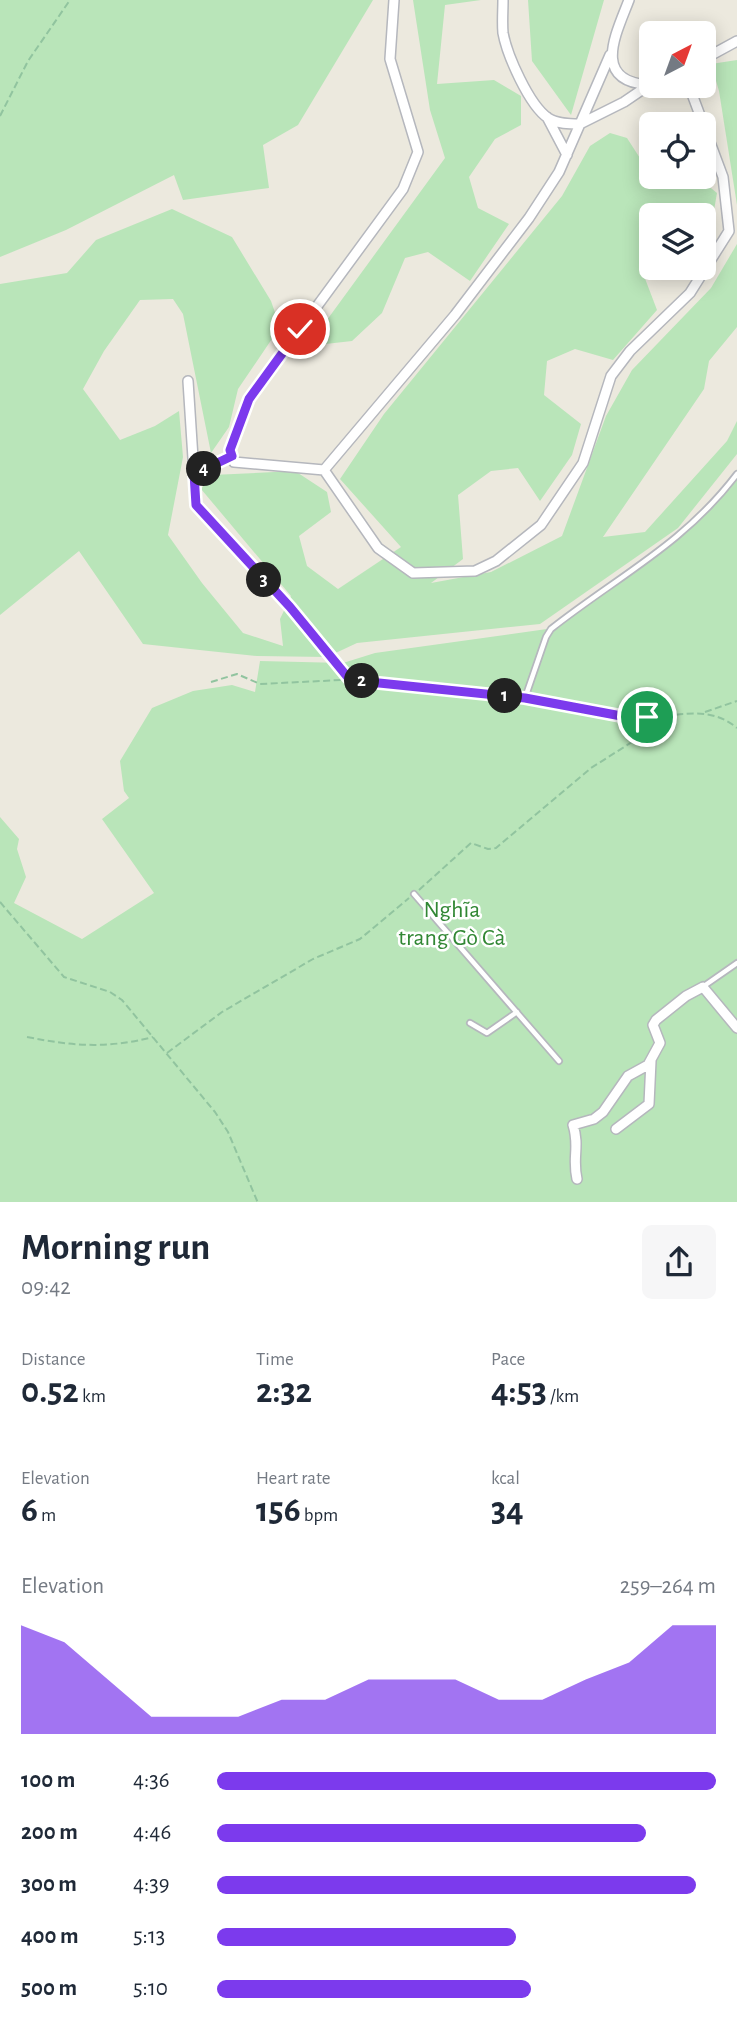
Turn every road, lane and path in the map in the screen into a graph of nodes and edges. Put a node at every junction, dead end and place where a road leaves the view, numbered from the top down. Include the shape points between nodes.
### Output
1 (71, 0) edge
2 (394, 0) edge
3 (503, 0) edge
4 (629, 0) edge
5 (737, 41) edge
6 (716, 52) edge
7 (610, 55) junction
8 (639, 84) edge
9 (639, 91) edge
10 (693, 98) edge
11 (0, 116) edge
12 (547, 117) junction
13 (580, 124) junction
14 (567, 155) junction
15 (188, 381) dead end
16 (232, 456) junction
17 (324, 470) junction
18 (194, 474) junction
19 (737, 474) edge
20 (257, 572) joint
21 (350, 680) junction
22 (211, 682) dead end
23 (525, 698) junction
24 (737, 701) edge
25 (703, 712) junction
26 (737, 728) edge
27 (414, 894) dead end
28 (0, 902) edge
29 (737, 963) edge
30 (704, 986) junction
31 (517, 1012) junction
32 (470, 1023) dead end
33 (737, 1028) edge
34 (26, 1037) dead end
35 (153, 1037) junction
36 (559, 1061) dead end
37 (651, 1061) junction
38 (616, 1129) dead end
39 (578, 1179) dead end
40 (258, 1202) edge

1 - 11 path via 28,61
2 - 16 street via 390,59 418,152 403,189 249,399 230,450
3 - 12 street via 503,32 511,61
4 - 7 street
5 - 6 street
7 - 8 street via 617,72
7 - 13 street
9 - 13 street
10 - 17 street via 723,177 729,231 690,293 611,376 583,463 541,525 496,561 475,571 413,573 378,548
12 - 13 street
12 - 14 street
13 - 14 street
14 - 17 street via 545,195 455,315
15 - 18 street
16 - 17 street via 234,462 249,465
16 - 18 street
18 - 20 street via 196,505
19 - 23 lane via 721,495 659,552 551,629
20 - 21 lane
21 - 22 path via 260,684 237,674
21 - 23 path
23 - 25 path via 632,718
24 - 25 path
25 - 26 path
27 - 31 lane
28 - 35 path via 57,971 72,981 117,995
29 - 30 lane
30 - 33 street
30 - 37 street via 654,1023 660,1043
31 - 32 lane via 486,1033
31 - 36 lane
34 - 35 path via 83,1046
35 - 40 path via 228,1132
37 - 38 street via 649,1104
37 - 39 street via 628,1076 599,1116 573,1125

